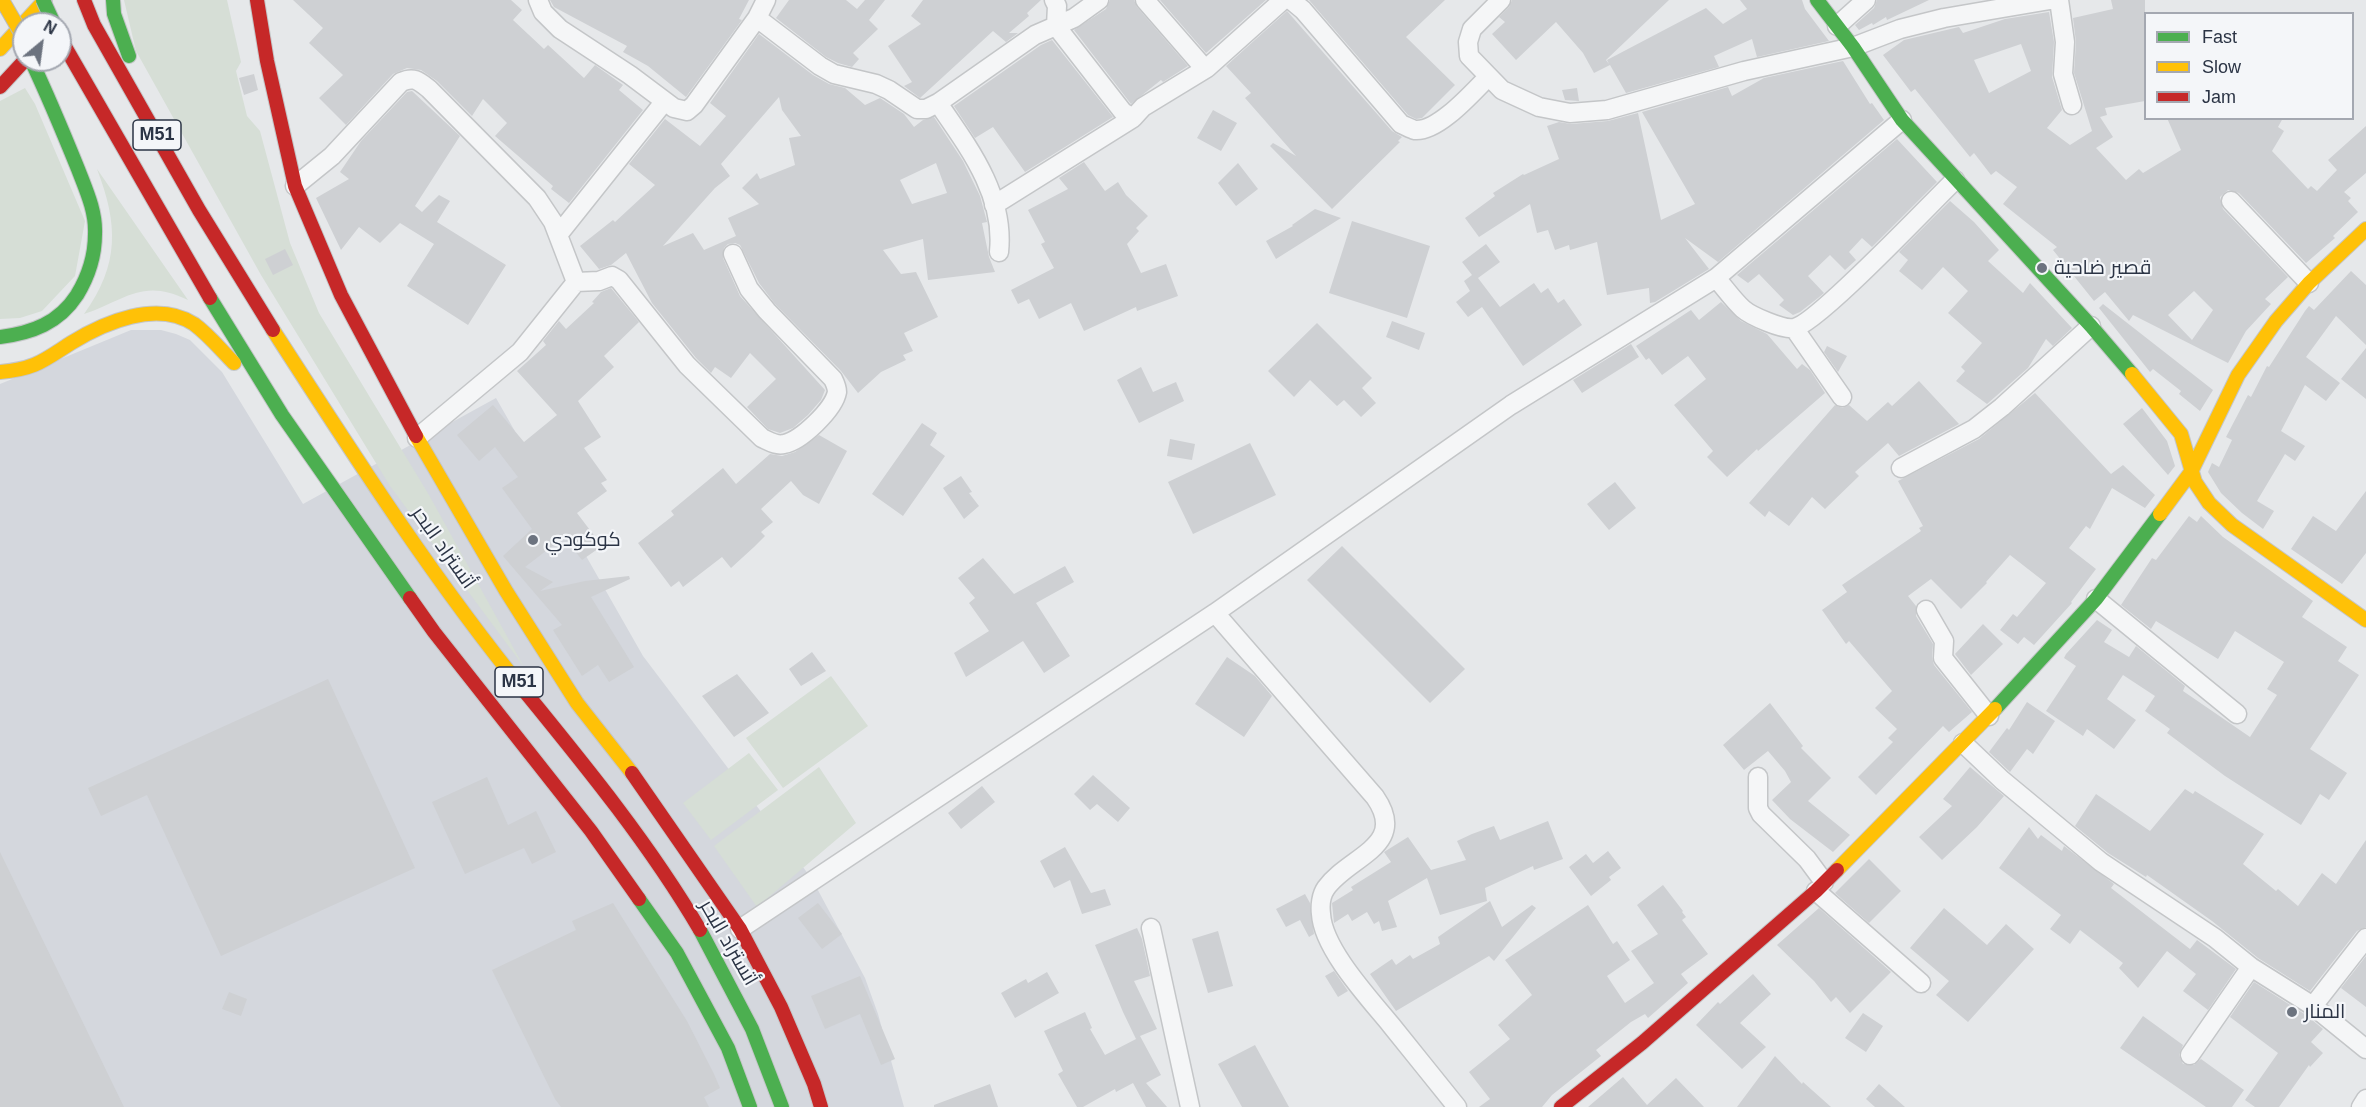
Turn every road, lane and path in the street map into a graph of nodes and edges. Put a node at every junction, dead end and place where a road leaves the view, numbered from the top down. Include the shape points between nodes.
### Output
1 (44, 0) edge
2 (113, 0) edge
3 (257, 0) edge
4 (538, 0) edge
5 (766, 0) edge
6 (1053, 0) edge
7 (1099, 0) edge
8 (1145, 0) edge
9 (1283, 0) edge
10 (1291, 0) edge
11 (1501, 0) edge
12 (1817, 0) edge
13 (1866, 0) edge
14 (2050, 0) edge
15 (2059, 0) edge
16 (5, 6) edge
17 (72, 10) edge
18 (757, 18) junction
19 (12, 21) edge
20 (1056, 26) junction
21 (1837, 26) junction
22 (1853, 47) junction
23 (0, 49) edge
24 (72, 62) edge
25 (1205, 69) junction
26 (14, 72) edge
27 (37, 72) edge
28 (47, 72) edge
29 (1488, 77) junction
30 (0, 87) edge
31 (59, 89) dead end
32 (664, 102) junction
33 (938, 103) junction
34 (2072, 105) dead end
35 (1133, 118) junction
36 (1902, 120) junction
37 (120, 168) dead end
38 (1955, 180) junction
39 (295, 186) junction
40 (150, 196) junction
41 (2231, 201) dead end
42 (198, 205) junction
43 (994, 206) junction
44 (2366, 229) edge
45 (558, 235) junction
46 (999, 252) dead end
47 (733, 254) dead end
48 (1716, 278) junction
49 (576, 282) junction
50 (2309, 283) junction
51 (2091, 326) junction
52 (1794, 328) junction
53 (0, 338) edge
54 (0, 372) edge
55 (1842, 398) dead end
56 (282, 415) junction
57 (417, 438) junction
58 (1901, 468) dead end
59 (2191, 472) junction
60 (2096, 599) junction
61 (1926, 610) dead end
62 (1215, 613) junction
63 (2366, 620) edge
64 (2237, 714) dead end
65 (1989, 716) junction
66 (1963, 743) junction
67 (1758, 777) dead end
68 (1820, 886) junction
69 (1151, 928) dead end
70 (740, 929) junction
71 (2366, 938) edge
72 (2252, 967) junction
73 (1921, 984) dead end
74 (2313, 1006) junction
75 (2366, 1049) edge
76 (2190, 1055) dead end
77 (2366, 1099) edge
78 (750, 1107) edge
79 (782, 1107) edge
80 (821, 1107) edge
81 (1190, 1107) edge
82 (1457, 1107) edge
83 (1561, 1107) edge
84 (2361, 1107) edge

1 - 23 main road
2 - 42 main road via 125,48
3 - 39 main road
4 - 32 street via 543,12 560,29
5 - 18 street
6 - 20 street via 1057,6
7 - 20 street
8 - 25 street
9 - 25 street
10 - 29 street via 1401,124 1414,130 1433,126
11 - 29 street via 1472,29 1468,42 1469,56
12 - 21 main road
13 - 21 street
14 - 22 street via 1944,18
15 - 34 street via 2065,42 2063,74
16 - 19 main road, bridge
17 - 42 main road, أتستراد البحر / M51 via 94,25
18 - 32 street via 694,105 680,111
18 - 33 street via 834,74 876,84 917,109
20 - 33 street via 1035,35
20 - 35 street via 1124,112
21 - 22 main road
22 - 29 street via 1744,70 1607,110 1570,113 1539,106 1502,90
22 - 36 main road
24 - 40 main road, M51
25 - 35 street via 1143,107
26 - 30 main road
27 - 53 main road via 87,194 95,224 93,253 74,299 55,318 35,330
28 - 31 main road
32 - 45 street
33 - 43 street via 980,164
35 - 43 street
36 - 38 main road
36 - 48 street
37 - 40 main road
38 - 51 main road
38 - 52 street via 1845,288 1808,321
39 - 45 street via 332,156 401,82 417,79 537,198
39 - 57 main road via 341,294
40 - 56 main road, M51
41 - 50 street
42 - 79 main road, أتستراد البحر / M51 via 336,429 462,609 623,814 677,894 743,1010
43 - 46 street via 1001,234
44 - 50 main road
45 - 49 street
47 - 49 street via 749,289 833,379 837,390 834,400 801,438 783,445 762,438 687,364 620,280 612,276
48 - 52 street via 1744,310 1771,323
48 - 62 street via 1511,405
49 - 57 street via 520,352
50 - 59 main road via 2238,375
51 - 58 street via 1974,429
51 - 59 main road via 2181,434
52 - 55 street
54 - 56 main road via 37,365 75,340 117,320 143,313 168,316 187,321 205,333
56 - 78 main road, M51 via 434,632 591,831 677,953 728,1048
57 - 70 main road via 506,591 578,703
59 - 60 main road
59 - 63 main road via 2199,491 2232,525
60 - 64 street
60 - 65 main road
61 - 65 street via 1944,641 1943,658
62 - 70 street
62 - 82 street via 1384,810 1384,833 1377,845 1326,888 1321,916 1326,935 1348,972
65 - 66 main road
66 - 68 main road
66 - 72 street via 2101,862
67 - 68 street via 1761,814 1807,859
68 - 73 street
68 - 83 main road via 1642,1043
69 - 81 street
70 - 80 main road via 781,1007
71 - 74 street
72 - 74 street
72 - 76 street
74 - 75 street
77 - 84 street

